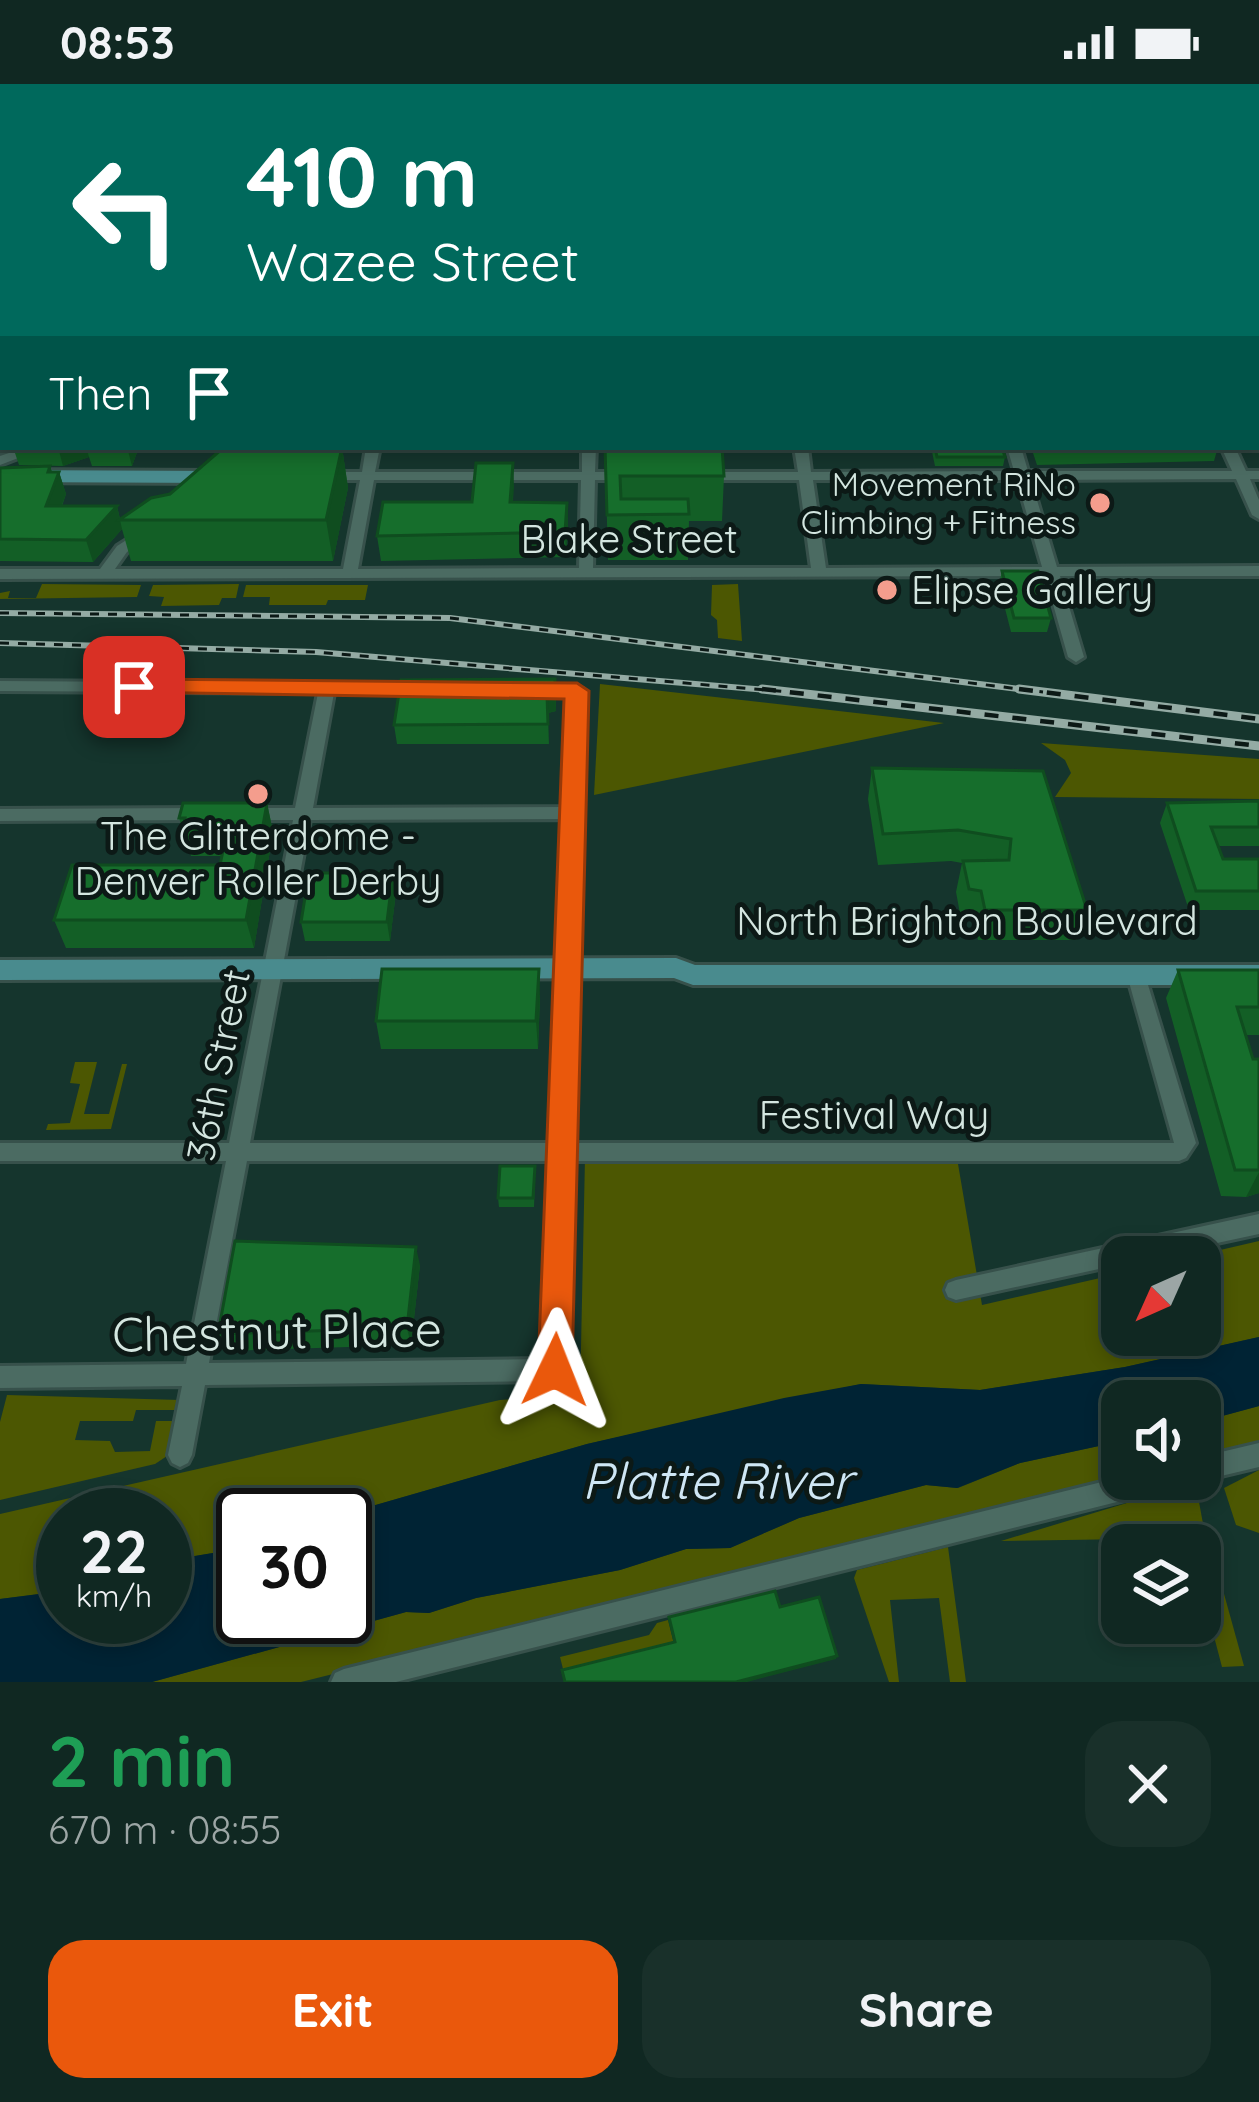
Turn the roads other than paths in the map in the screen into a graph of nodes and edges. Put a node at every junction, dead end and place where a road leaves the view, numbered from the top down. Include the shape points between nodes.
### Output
1 (31, 450) edge
2 (372, 450) edge
3 (589, 450) edge
4 (802, 450) edge
5 (1015, 450) edge
6 (1229, 450) edge
7 (0, 461) edge
8 (243, 472) edge
9 (1022, 475) junction
10 (1240, 475) junction
11 (1259, 475) edge
12 (0, 476) edge
13 (222, 476) junction
14 (308, 476) edge
15 (368, 476) junction
16 (588, 476) junction
17 (644, 476) edge
18 (685, 476) edge
19 (806, 476) junction
20 (192, 497) edge
21 (1259, 515) edge
22 (161, 520) edge
23 (1259, 571) edge
24 (586, 572) junction
25 (819, 572) junction
26 (1052, 572) junction
27 (105, 573) junction
28 (350, 573) junction
29 (0, 574) edge
30 (1076, 657) dead end
31 (0, 686) edge
32 (327, 688) junction
33 (447, 688) edge
34 (517, 688) edge
35 (573, 813) junction
36 (0, 814) edge
37 (303, 814) junction
38 (1171, 960) junction
39 (1259, 960) edge
40 (273, 968) junction
41 (568, 968) junction
42 (676, 968) junction
43 (0, 970) edge
44 (1136, 976) junction
45 (1259, 976) edge
46 (562, 1150) junction
47 (238, 1151) junction
48 (0, 1152) edge
49 (1259, 1224) edge
50 (956, 1290) dead end
51 (0, 1376) edge
52 (195, 1377) junction
53 (180, 1455) dead end
54 (1259, 1455) edge
55 (1221, 1464) edge
56 (1101, 1494) edge
57 (344, 1682) edge

1 - 7 street
2 - 15 street
3 - 16 street
4 - 19 street
5 - 9 street
6 - 10 street
8 - 13 main road
9 - 10 street
9 - 19 street
9 - 26 street
10 - 11 street
10 - 21 street
12 - 13 main road
13 - 20 street
14 - 15 street
15 - 16 street
15 - 28 street
16 - 17 street
16 - 24 street
18 - 19 street
19 - 25 street
22 - 27 street
23 - 26 street, Blake Street
24 - 25 street, Blake Street
24 - 28 street, Blake Street
25 - 26 street, Blake Street
26 - 30 street
27 - 28 street, Blake Street
27 - 29 street, Blake Street
31 - 32 street
32 - 33 street
32 - 37 street, 36th Street
34 - 35 street via 575,690
35 - 37 street
35 - 41 street
36 - 37 street
37 - 40 street, 36th Street
38 - 39 main road, North Brighton Boulevard
38 - 42 main road, North Brighton Boulevard via 692,961
38 - 44 main road
40 - 41 main road, North Brighton Boulevard
40 - 43 main road, North Brighton Boulevard
40 - 47 street, 36th Street
41 - 42 main road, North Brighton Boulevard
41 - 46 street
42 - 44 main road, North Brighton Boulevard via 693,976
44 - 45 main road, North Brighton Boulevard
44 - 46 street, Festival Way via 1184,1149
46 - 47 street, Festival Way
46 - 52 street, Chestnut Place via 555,1370
47 - 48 street, Festival Way
47 - 52 street, 36th Street
49 - 50 street
51 - 52 street, Chestnut Place
52 - 53 street, 36th Street
54 - 55 street
56 - 57 street

